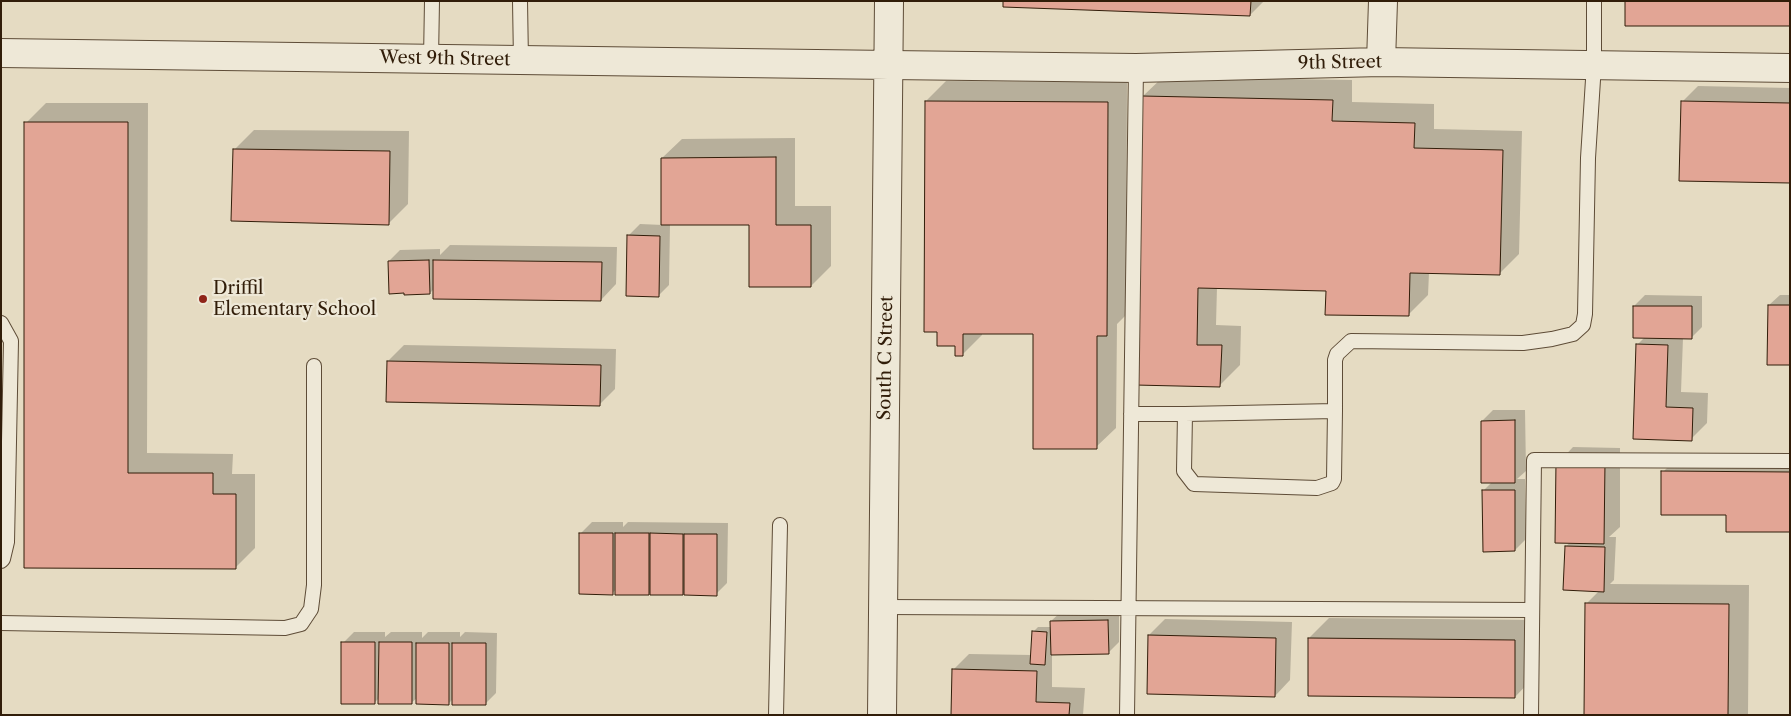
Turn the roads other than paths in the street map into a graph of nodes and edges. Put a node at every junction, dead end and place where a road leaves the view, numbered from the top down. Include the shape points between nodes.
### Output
1 (432, 1) edge
2 (520, 1) edge
3 (889, 1) edge
4 (1383, 1) edge
5 (1594, 1) edge
6 (1, 53) edge
7 (431, 59) junction
8 (521, 61) junction
9 (1381, 62) junction
10 (1594, 64) junction
11 (890, 65) junction
12 (1136, 68) junction
13 (1790, 68) edge
14 (1, 323) edge
15 (314, 366) dead end
16 (1334, 411) junction
17 (1131, 414) junction
18 (1185, 414) junction
19 (1790, 460) edge
20 (780, 524) dead end
21 (1, 561) edge
22 (883, 607) junction
23 (1129, 608) junction
24 (1532, 610) junction
25 (1, 623) edge
26 (776, 715) edge
27 (882, 715) edge
28 (1127, 715) edge
29 (1532, 715) edge

1 - 7 lane
2 - 8 lane
3 - 11 street, South C Street
4 - 9 street
5 - 10 lane
6 - 7 street, West 9th Street
7 - 8 street, West 9th Street
8 - 11 street, West 9th Street
9 - 10 street, 9th Street
9 - 12 street, 9th Street
10 - 13 street, 9th Street
10 - 16 lane via 1583,325 1572,334 1523,343 1351,341 1334,360
11 - 12 street, 9th Street
11 - 22 street, South C Street
12 - 17 lane
14 - 21 lane via 10,341 7,542
15 - 25 lane via 314,585 311,608 301,624 285,628
16 - 18 lane
16 - 18 lane via 1334,479 1317,488 1194,484 1184,471
17 - 18 lane
17 - 23 lane
19 - 24 lane via 1534,460
20 - 26 lane
22 - 23 lane
22 - 27 street, South C Street
23 - 24 lane
23 - 28 lane
24 - 29 lane

